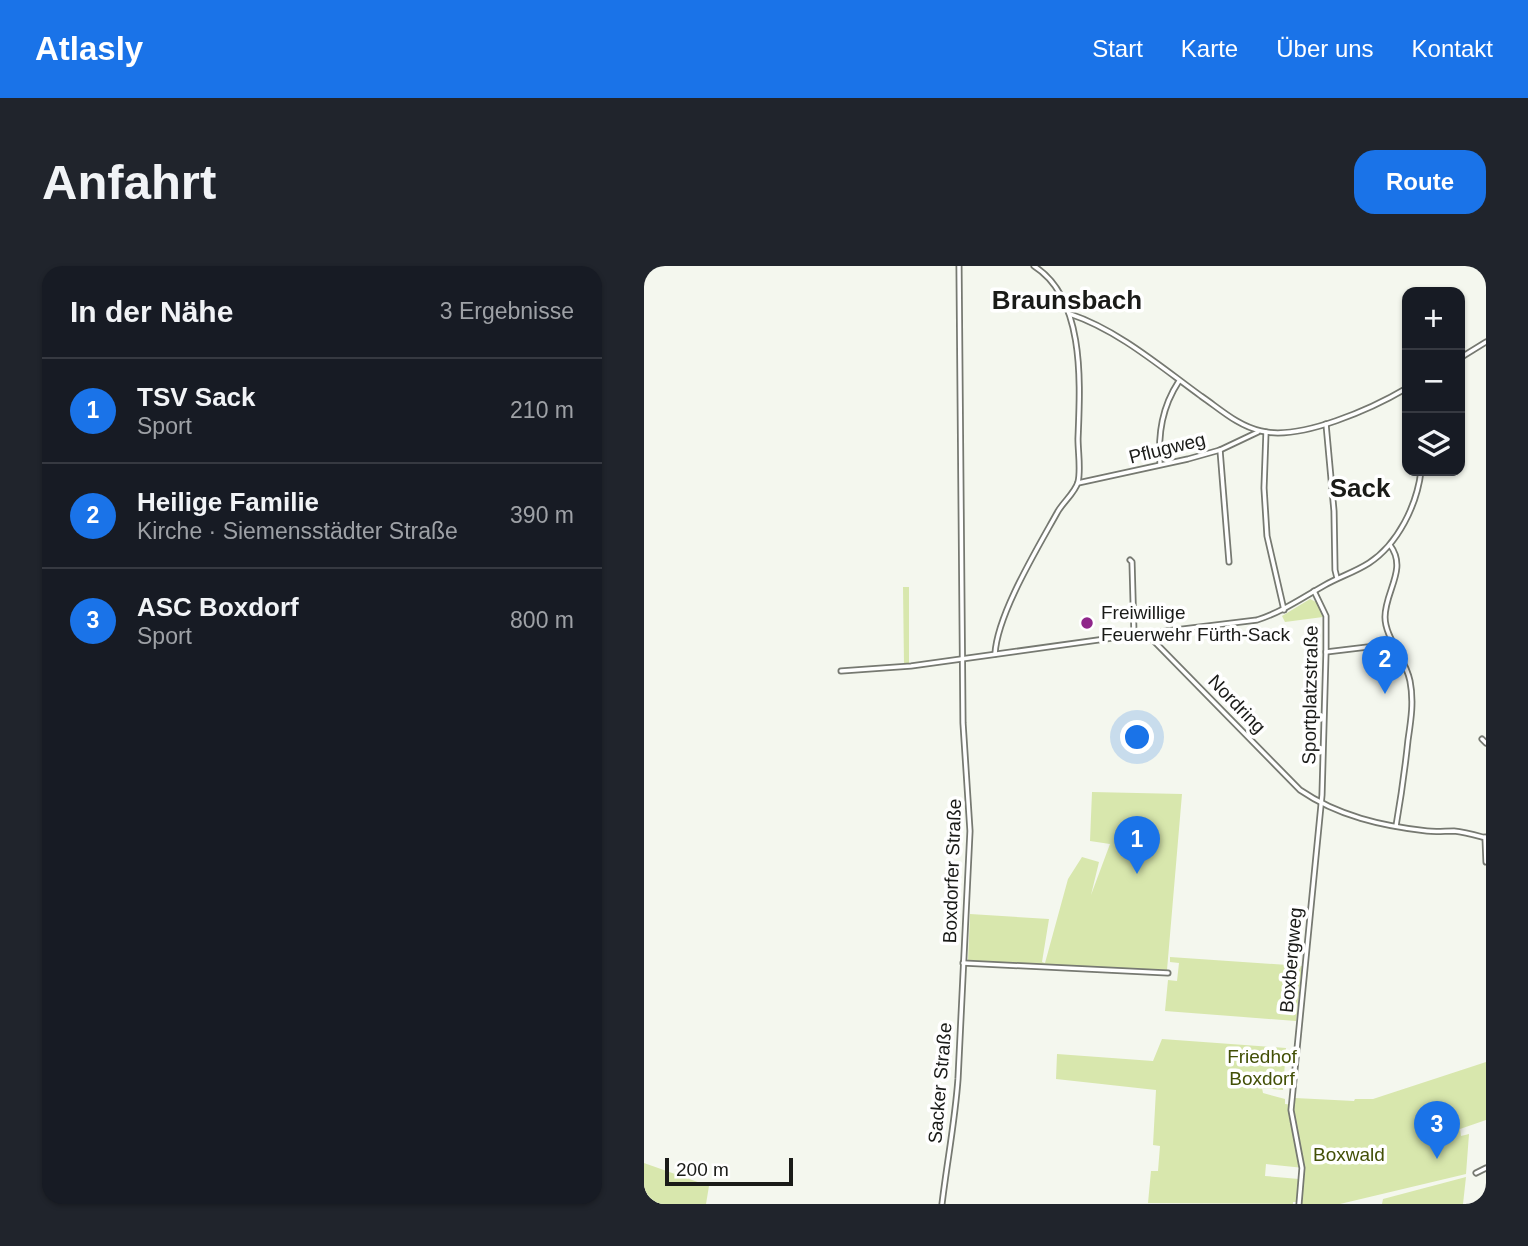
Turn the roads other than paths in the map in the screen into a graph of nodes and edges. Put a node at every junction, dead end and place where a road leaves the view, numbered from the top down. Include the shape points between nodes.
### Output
1 (959, 266) edge
2 (1034, 266) edge
3 (1070, 314) junction
4 (1486, 342) edge
5 (1465, 355) edge
6 (1179, 380) junction
7 (1402, 391) edge
8 (1326, 424) junction
9 (1260, 431) junction
10 (1266, 432) junction
11 (1220, 450) junction
12 (1160, 464) junction
13 (1421, 476) edge
14 (1077, 483) junction
15 (1390, 545) junction
16 (1130, 560) dead end
17 (1229, 562) dead end
18 (1337, 578) junction
19 (1314, 591) junction
20 (1284, 610) junction
21 (1146, 633) junction
22 (1134, 635) junction
23 (1376, 646) dead end
24 (1326, 652) junction
25 (995, 654) junction
26 (963, 659) junction
27 (841, 671) dead end
28 (1320, 802) junction
29 (1396, 826) junction
30 (1486, 837) edge
31 (1486, 862) edge
32 (963, 963) junction
33 (1168, 973) dead end
34 (1486, 1168) edge
35 (1476, 1173) dead end
36 (942, 1204) edge
37 (1298, 1204) edge

1 - 26 street, Boxdorfer Straße
2 - 3 street via 1049,276
3 - 6 street via 1128,344
3 - 14 street via 1078,361
4 - 5 street
6 - 9 street via 1238,422
6 - 12 street via 1160,426
7 - 8 street
8 - 10 street
8 - 18 street
9 - 10 street
9 - 11 street, Pflugweg
10 - 20 street via 1267,536
11 - 12 street, Pflugweg
11 - 17 street
12 - 14 street, Pflugweg
13 - 15 street via 1416,497
14 - 25 street via 1013,598
15 - 18 street via 1367,564
15 - 29 street via 1398,564 1385,622 1406,666 1413,701
16 - 22 street
18 - 19 street
19 - 20 street
19 - 24 street, Sportplatzstraße via 1326,616
20 - 21 street via 1257,620
21 - 22 street
21 - 28 street, Nordring via 1300,790
22 - 25 street
23 - 24 street
24 - 28 street, Sportplatzstraße
25 - 26 street
26 - 27 street
26 - 32 street, Boxdorfer Straße via 970,828
28 - 29 street, Nordring via 1344,814
28 - 37 street, Boxbergweg via 1291,1110 1302,1168
29 - 30 street, Nordring
30 - 31 street, Nordring
32 - 33 street, Boxdorfer Straße
32 - 36 street, Sacker Straße via 955,1119
34 - 35 street

